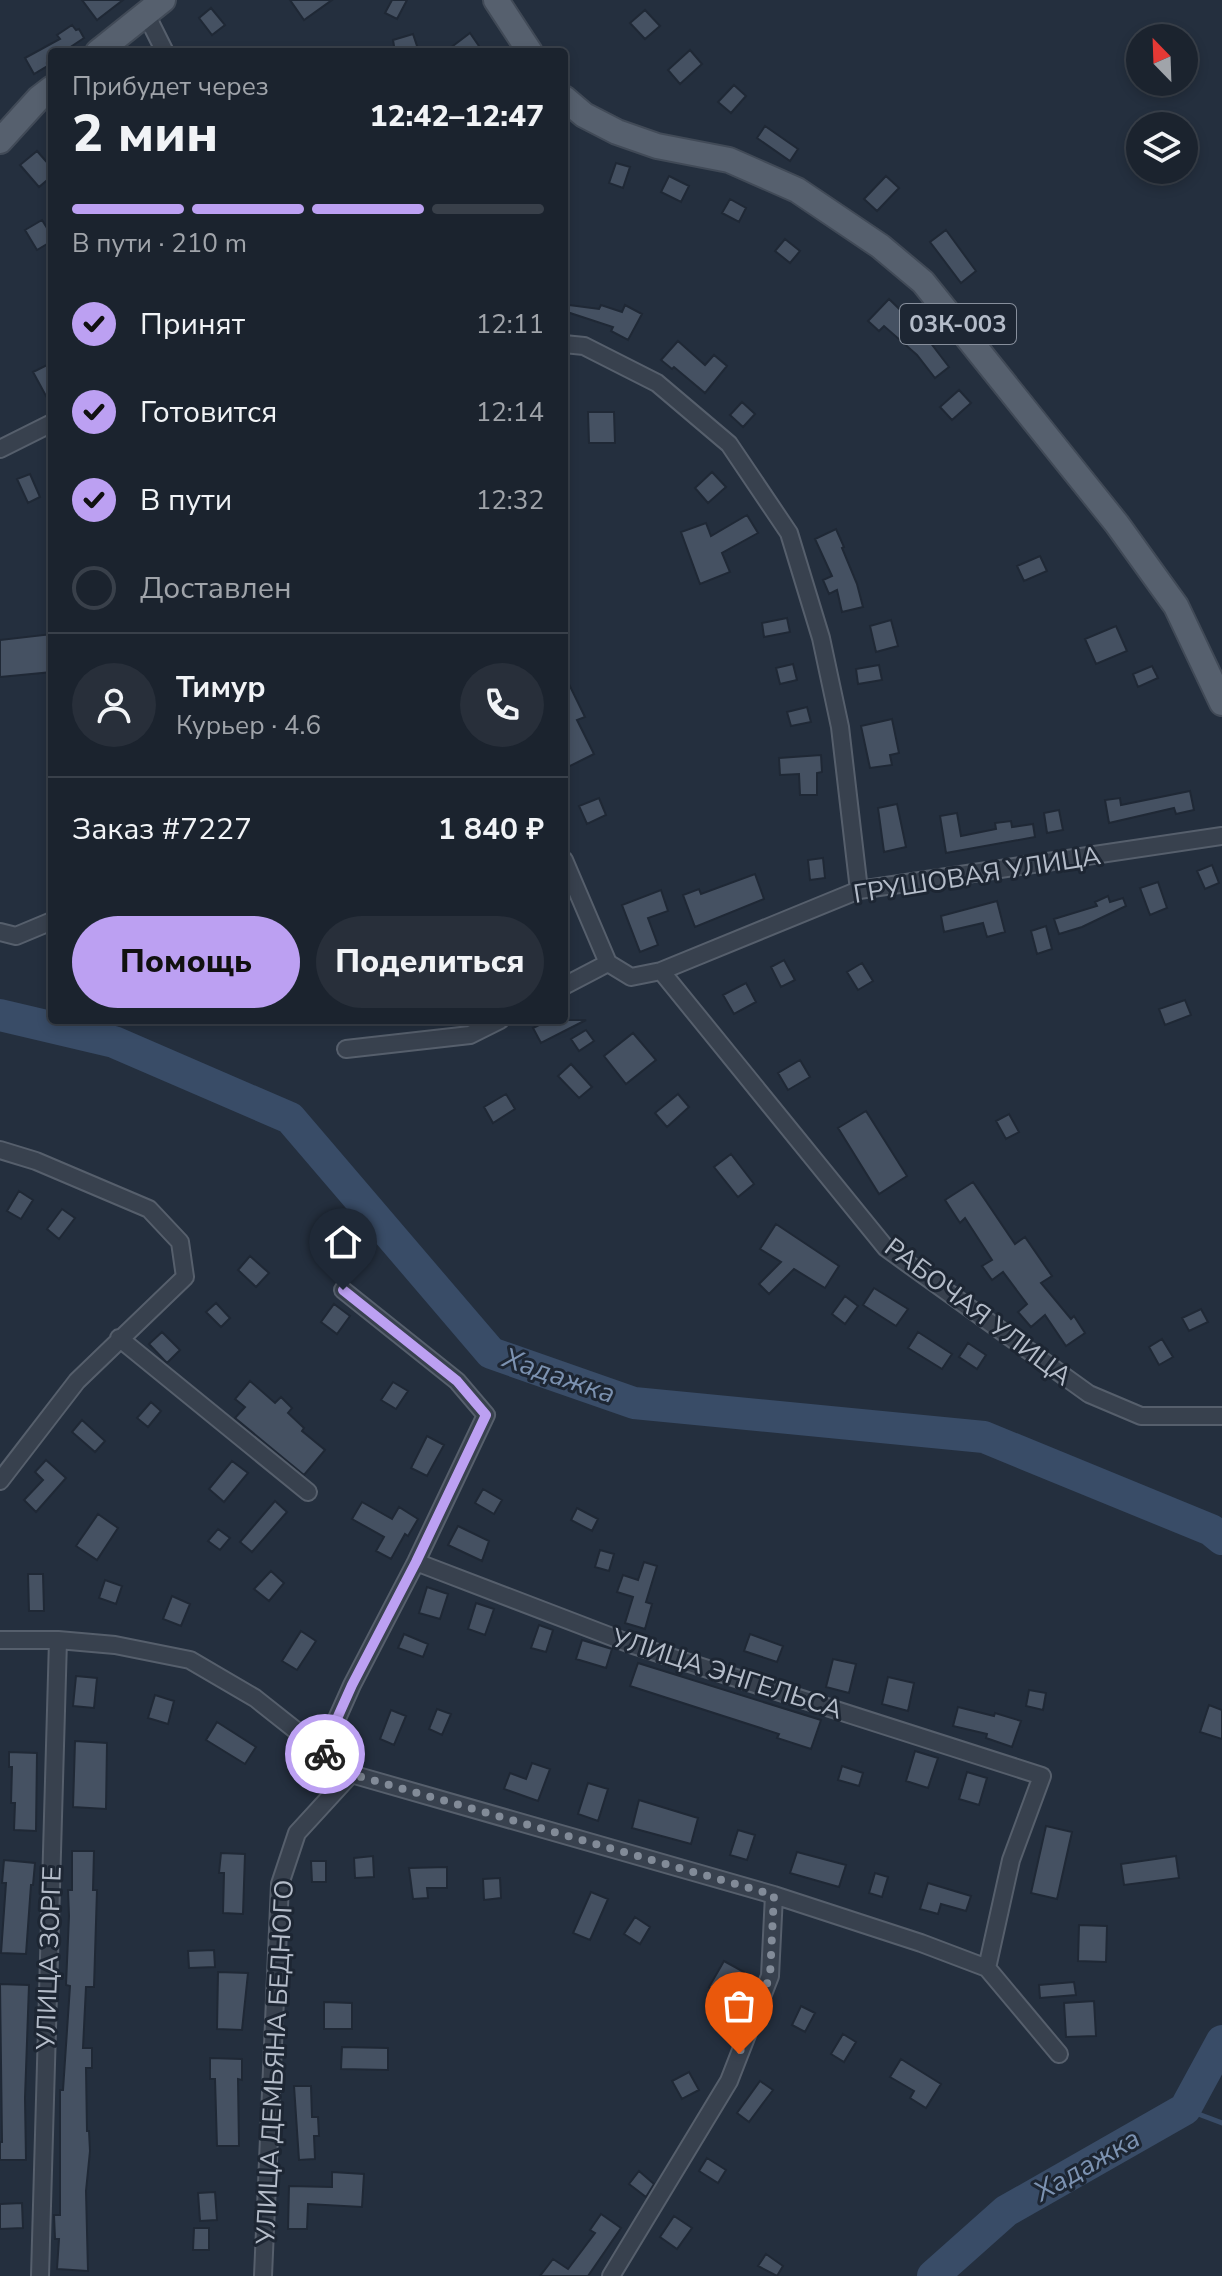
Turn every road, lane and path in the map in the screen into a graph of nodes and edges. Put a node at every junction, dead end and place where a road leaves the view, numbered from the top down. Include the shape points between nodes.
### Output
1 (496, 0) edge
2 (159, 4) edge
3 (103, 48) edge
4 (164, 48) edge
5 (527, 48) edge
6 (48, 91) edge
7 (568, 101) edge
8 (0, 141) edge
9 (568, 344) edge
10 (48, 425) edge
11 (0, 449) edge
12 (1222, 703) edge
13 (1222, 836) edge
14 (568, 869) edge
15 (859, 890) junction
16 (48, 923) edge
17 (0, 932) edge
18 (608, 963) junction
19 (661, 971) junction
20 (568, 984) edge
21 (492, 1024) edge
22 (346, 1049) dead end
23 (0, 1150) edge
24 (343, 1290) dead end
25 (119, 1338) junction
26 (1222, 1416) edge
27 (0, 1481) edge
28 (308, 1492) dead end
29 (416, 1562) junction
30 (0, 1640) edge
31 (58, 1640) junction
32 (322, 1752) junction
33 (351, 1774) junction
34 (774, 1895) junction
35 (987, 1968) junction
36 (1059, 2054) dead end
37 (40, 2276) edge
38 (263, 2276) edge
39 (611, 2276) edge

1 - 5 main road
2 - 3 main road
2 - 4 street
6 - 8 main road
7 - 12 main road, 03К-003 via 617,132 729,160 797,190 923,282 1176,606
9 - 15 street via 584,346 657,383 729,444 789,533 821,638 840,727
10 - 11 street
13 - 15 street, ГРУШОВАЯ УЛИЦА
14 - 18 street
15 - 19 street, ГРУШОВАЯ УЛИЦА
16 - 17 street via 16,936
18 - 19 street, ГРУШОВАЯ УЛИЦА via 631,977
18 - 20 street
19 - 26 street, РАБОЧАЯ УЛИЦА via 886,1248 1089,1394 1141,1416
21 - 22 street via 470,1035
23 - 25 street via 149,1209 180,1242 185,1277
24 - 29 street via 457,1381 486,1415
25 - 27 street via 77,1381
25 - 28 street
29 - 32 street
29 - 35 street, УЛИЦА ЭНГЕЛЬСА via 633,1645 1042,1776 1011,1860
30 - 31 street
31 - 32 street via 190,1660 255,1698
31 - 37 street, УЛИЦА ЗОРГЕ
32 - 33 street
33 - 34 street
33 - 38 street, УЛИЦА ДЕМЬЯНА БЕДНОГО via 297,1833 280,1884
34 - 35 street
34 - 39 street via 770,1976 729,2081
35 - 36 street

